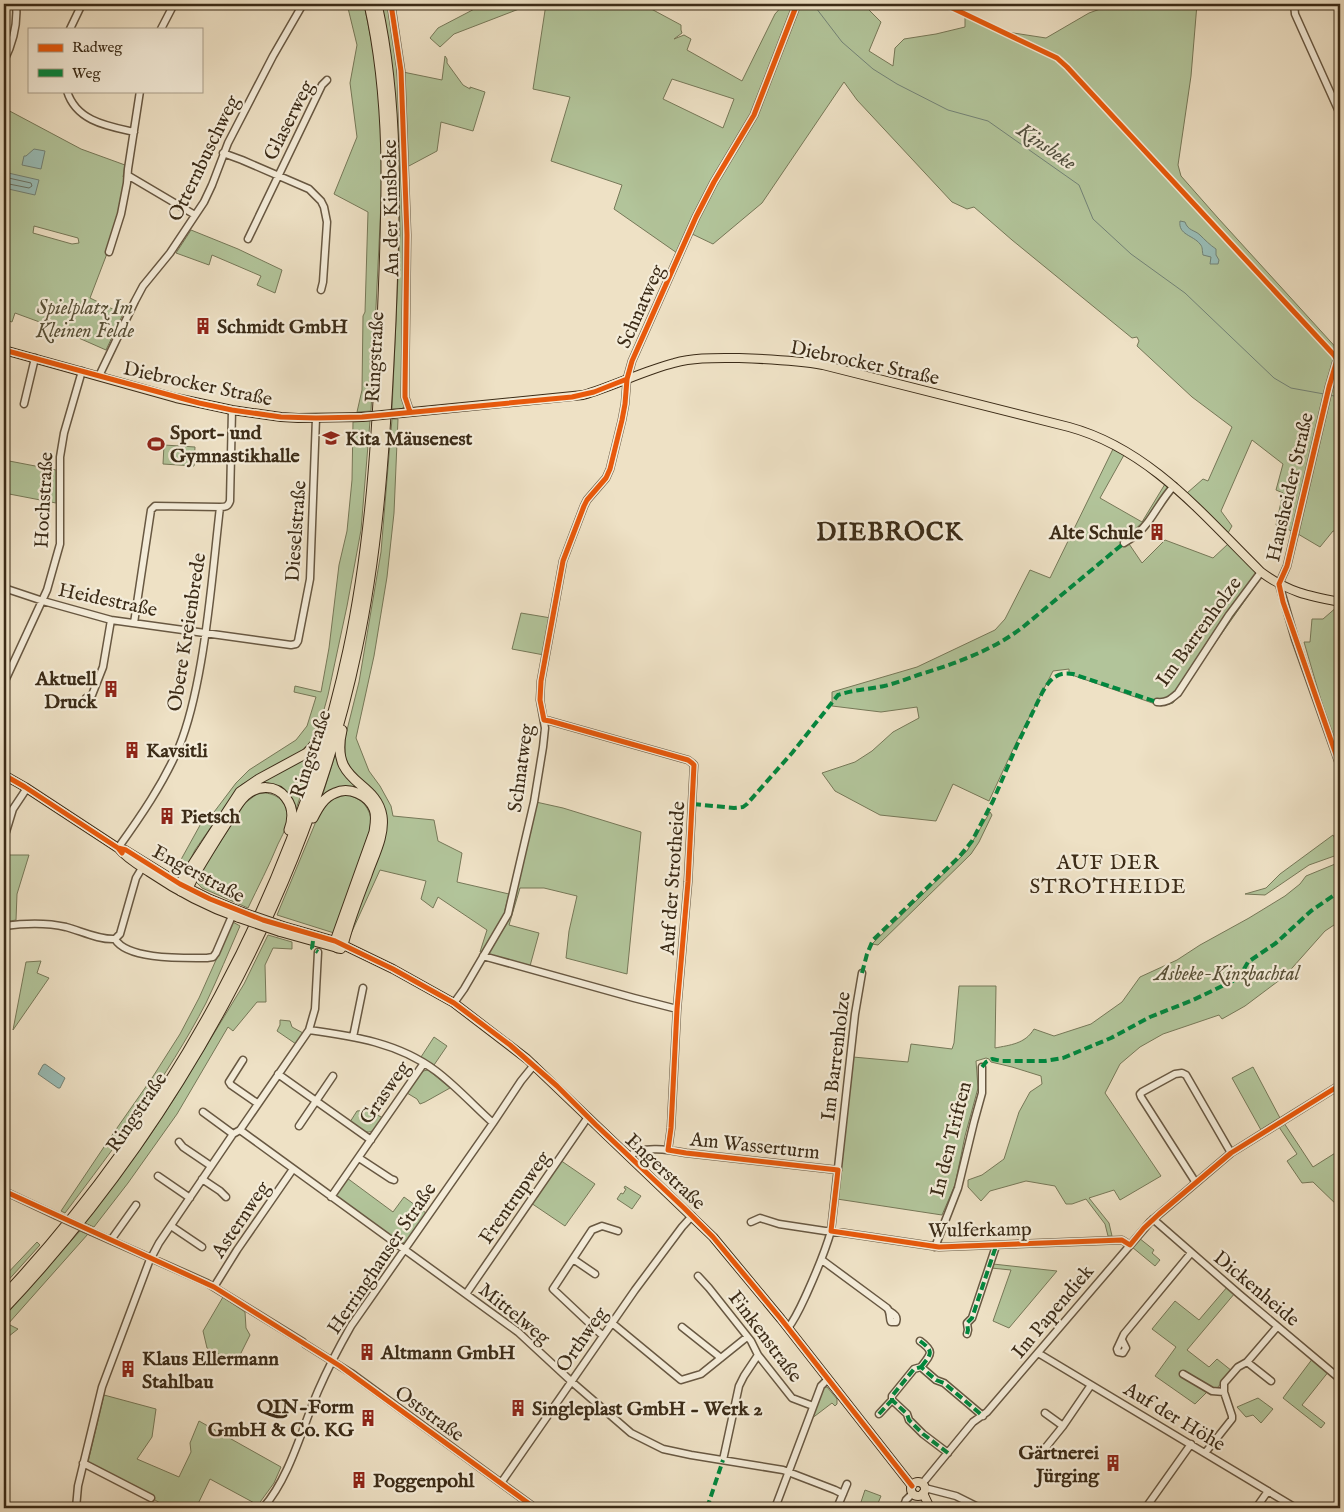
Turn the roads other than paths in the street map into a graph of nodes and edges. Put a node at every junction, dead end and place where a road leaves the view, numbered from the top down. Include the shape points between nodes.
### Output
1 (16, 4) edge
2 (82, 4) edge
3 (174, 4) edge
4 (304, 4) edge
5 (369, 4) edge
6 (377, 4) edge
7 (391, 4) edge
8 (798, 4) edge
9 (1294, 4) edge
10 (70, 28) edge
11 (162, 28) edge
12 (4, 61) edge
13 (327, 80) dead end
14 (67, 92) edge
15 (140, 92) edge
16 (1340, 114) edge
17 (134, 132) junction
18 (223, 154) junction
19 (129, 176) junction
20 (278, 176) junction
21 (195, 215) junction
22 (248, 239) dead end
23 (109, 252) dead end
24 (321, 290) dead end
25 (4, 350) edge
26 (1340, 356) edge
27 (35, 358) junction
28 (82, 371) junction
29 (99, 376) junction
30 (627, 379) junction
31 (24, 404) dead end
32 (232, 410) junction
33 (410, 412) junction
34 (316, 418) junction
35 (1174, 486) junction
36 (220, 506) junction
37 (1124, 543) dead end
38 (1261, 572) junction
39 (1279, 584) junction
40 (4, 588) edge
41 (43, 602) junction
42 (1340, 602) edge
43 (111, 620) junction
44 (134, 623) junction
45 (206, 634) junction
46 (296, 644) joint
47 (4, 683) edge
48 (339, 688) junction
49 (346, 696) junction
50 (86, 698) dead end
51 (1157, 702) dead end
52 (544, 720) junction
53 (1340, 766) edge
54 (4, 769) edge
55 (4, 775) edge
56 (26, 787) junction
57 (6, 832) dead end
58 (303, 832) junction
59 (118, 848) junction
60 (142, 868) junction
61 (274, 879) junction
62 (183, 888) junction
63 (238, 916) junction
64 (4, 926) edge
65 (115, 939) junction
66 (339, 945) junction
67 (318, 952) dead end
68 (483, 956) junction
69 (862, 973) dead end
70 (363, 988) dead end
71 (454, 1003) junction
72 (677, 1009) junction
73 (309, 1030) junction
74 (353, 1036) junction
75 (243, 1060) dead end
76 (424, 1063) junction
77 (534, 1065) junction
78 (982, 1067) dead end
79 (278, 1074) junction
80 (333, 1076) dead end
81 (1340, 1085) edge
82 (317, 1101) junction
83 (257, 1103) junction
84 (203, 1112) dead end
85 (588, 1117) junction
86 (493, 1123) junction
87 (299, 1126) dead end
88 (240, 1130) junction
89 (233, 1134) junction
90 (371, 1140) junction
91 (179, 1142) dead end
92 (668, 1150) junction
93 (1231, 1153) junction
94 (629, 1156) junction
95 (359, 1158) junction
96 (211, 1166) junction
97 (293, 1169) junction
98 (838, 1170) junction
99 (158, 1176) dead end
100 (202, 1179) junction
101 (394, 1180) dead end
102 (1196, 1183) junction
103 (4, 1192) edge
104 (226, 1197) dead end
105 (331, 1197) junction
106 (190, 1198) junction
107 (136, 1205) dead end
108 (692, 1216) junction
109 (1153, 1219) junction
110 (751, 1222) dead end
111 (172, 1226) junction
112 (618, 1231) dead end
113 (831, 1231) junction
114 (111, 1240) junction
115 (1130, 1245) junction
116 (996, 1246) junction
117 (202, 1247) dead end
118 (935, 1247) junction
119 (404, 1250) junction
120 (1191, 1253) junction
121 (151, 1258) junction
122 (572, 1259) junction
123 (822, 1260) junction
124 (595, 1274) dead end
125 (698, 1276) dead end
126 (214, 1287) junction
127 (466, 1294) junction
128 (4, 1296) edge
129 (4, 1308) edge
130 (890, 1311) dead end
131 (612, 1323) junction
132 (682, 1327) dead end
133 (1277, 1327) junction
134 (788, 1328) junction
135 (967, 1334) dead end
136 (603, 1336) junction
137 (747, 1337) junction
138 (1122, 1340) dead end
139 (920, 1341) dead end
140 (1038, 1352) junction
141 (758, 1355) junction
142 (721, 1358) junction
143 (332, 1361) junction
144 (1247, 1362) junction
145 (921, 1367) junction
146 (1182, 1374) dead end
147 (828, 1379) junction
148 (1340, 1379) edge
149 (572, 1382) junction
150 (1271, 1382) dead end
151 (1091, 1385) junction
152 (1224, 1392) junction
153 (892, 1400) junction
154 (813, 1406) junction
155 (1045, 1413) dead end
156 (879, 1414) dead end
157 (983, 1416) junction
158 (1063, 1426) junction
159 (1191, 1444) junction
160 (948, 1453) junction
161 (1205, 1453) junction
162 (1041, 1456) dead end
163 (723, 1460) junction
164 (83, 1462) junction
165 (789, 1472) junction
166 (501, 1483) junction
167 (847, 1484) dead end
168 (918, 1489) junction
169 (1268, 1491) junction
170 (843, 1494) junction
171 (151, 1498) dead end
172 (1147, 1506) dead end
173 (76, 1508) edge
174 (263, 1508) edge
175 (535, 1508) edge
176 (775, 1508) edge
177 (837, 1508) edge
178 (903, 1508) edge
179 (928, 1508) edge
180 (980, 1508) edge
181 (1256, 1508) edge
182 (1296, 1508) edge

1 - 12 street via 14,36
2 - 10 street
3 - 11 street
4 - 18 street, Otternbuschweg via 273,56
5 - 48 highway, Ringstraße via 380,65 386,135 382,336 365,549
6 - 49 highway, Ringstraße via 388,64 394,134 389,361 374,550
7 - 33 street, An der Kinsbeke via 402,89 407,235 405,397
8 - 30 street, Schnatweg via 754,115 696,217
9 - 16 street via 1295,14
13 - 20 street, Glaserweg
14 - 17 street via 72,103 88,118
15 - 17 street
17 - 19 street
18 - 20 street
18 - 21 street, Otternbuschweg via 212,185
19 - 21 street
19 - 23 street
20 - 22 street, Glaserweg
20 - 24 street via 309,190 324,207 327,222
21 - 29 street, Otternbuschweg via 143,286
25 - 27 main road, Diebrocker Straße
26 - 39 street, Hausheider Straße via 1328,387 1290,552
27 - 28 main road, Diebrocker Straße
27 - 31 street
28 - 29 main road, Diebrocker Straße
28 - 41 street, Hochstraße via 64,433 60,470 60,544
29 - 32 main road, Diebrocker Straße
30 - 33 main road, Diebrocker Straße via 572,397
30 - 35 main road, Diebrocker Straße via 665,365 701,358 787,360 823,365 1085,431 1128,453
30 - 52 street, Schnatweg via 624,412 610,469 584,506 563,561 541,681
32 - 34 main road, Diebrocker Straße
32 - 36 street, Obere Kreienbrede via 230,502 225,507
33 - 34 main road, Diebrocker Straße, bridge
34 - 46 street, Dieselstraße via 310,579
35 - 37 street via 1147,524
35 - 38 main road, Diebrocker Straße
36 - 44 street via 155,506 151,510
36 - 45 street, Obere Kreienbrede
38 - 39 main road, Diebrocker Straße
38 - 51 street, Im Barrenholze via 1178,693 1170,700
39 - 42 main road, Diebrocker Straße via 1297,593
39 - 53 street, Hausheider Straße
40 - 41 street, Heidestraße
41 - 43 street, Heidestraße
41 - 47 street, Hochstraße
43 - 44 street, Heidestraße
43 - 50 street via 103,667 92,695
44 - 45 street, Heidestraße
45 - 46 street, Heidestraße
45 - 59 street, Obere Kreienbrede via 194,697 180,745 155,794
48 - 61 highway, Ringstraße via 318,765
48 - 62 highway via 321,735 312,748 240,792
49 - 58 highway, Ringstraße via 325,771
49 - 66 highway via 347,708 340,737 341,759 354,780 374,799 382,814 382,822 379,841
52 - 68 street, Schnatweg via 544,748 534,802 508,914
52 - 72 street, Auf der Strotheide via 688,760 694,765
54 - 56 main road, Engerstraße
55 - 56 main road, Engerstraße
56 - 57 street via 12,809
56 - 59 main road, Engerstraße
58 - 66 highway via 320,805 335,793 357,792 374,810 374,832
58 - 129 highway, Ringstraße via 246,960 168,1099 89,1210
59 - 60 main road, Engerstraße
59 - 62 main road, Engerstraße
60 - 62 main road, Engerstraße
60 - 65 street via 136,878 120,934
61 - 62 highway via 274,867 290,828 292,811 281,792 263,787 250,792 239,803 194,876
61 - 128 highway, Ringstraße via 222,988 161,1093 83,1203
62 - 63 main road, Engerstraße
63 - 65 street via 213,957 139,954 126,950
63 - 66 main road, Engerstraße, bridge
64 - 65 street via 53,925
66 - 71 main road, Engerstraße via 393,968
67 - 73 street via 315,1009
68 - 71 street, Schnatweg
68 - 72 street
69 - 98 street, Im Barrenholze
70 - 74 street
71 - 77 main road, Engerstraße
72 - 92 street, Auf der Strotheide
73 - 74 street
73 - 79 street
74 - 76 street via 375,1041
75 - 83 street via 229,1082
76 - 86 street
76 - 90 street, Grasweg
77 - 85 main road, Engerstraße
77 - 86 street, Herringhauser Straße
78 - 118 street, In den Triften via 982,1093 958,1188
79 - 82 street, Grasweg
79 - 83 street
80 - 82 street
81 - 93 street, Im Papendiek
82 - 87 street
82 - 90 street, Grasweg
83 - 88 street
84 - 89 street
85 - 94 main road, Engerstraße
85 - 127 street, Frentrupweg
86 - 119 street, Herringhauser Straße
88 - 89 street
88 - 97 street, Mittelweg
89 - 96 street
90 - 95 street, Grasweg
91 - 96 street
92 - 94 street, Am Wasserturm via 642,1150
92 - 98 street, Am Wasserturm
93 - 102 street, Im Papendiek
93 - 102 street via 1186,1075 1175,1074 1142,1092 1140,1097
94 - 108 main road, Engerstraße
95 - 101 street
95 - 105 street, Grasweg
96 - 100 street
97 - 105 street, Mittelweg
97 - 126 street, Asternweg
98 - 113 street, Im Barrenholze
99 - 106 street
100 - 104 street
100 - 106 street
102 - 109 street, Im Papendiek
103 - 114 street, Oststraße, bridge
105 - 119 street, Mittelweg
106 - 111 street
107 - 114 street
108 - 131 street, Orthweg
108 - 134 main road, Engerstraße via 728,1254
109 - 115 street, Im Papendiek
109 - 120 street, Dickenheide
110 - 113 street, Wulferkamp via 760,1218
111 - 117 street
111 - 121 street
112 - 122 street via 602,1226 592,1230
113 - 118 street, Wulferkamp
113 - 123 street, Im Barrenholze
114 - 121 street, Oststraße
115 - 116 street, Wulferkamp via 1122,1240
115 - 140 street, Im Papendiek
116 - 118 street, Wulferkamp
116 - 135 street via 972,1318 967,1323
119 - 127 street, Mittelweg
119 - 143 street, Herringhauser Straße via 351,1326
120 - 133 street, Dickenheide
120 - 138 street
121 - 126 street, Oststraße
121 - 164 street via 102,1387
122 - 124 street
122 - 136 street via 553,1286 553,1291
123 - 130 street
123 - 134 street, Im Barrenholze via 800,1310
125 - 137 street, Finkenstraße
126 - 143 street, Oststraße
127 - 149 street, Mittelweg via 518,1332
131 - 136 street, Orthweg
131 - 142 street via 681,1380 698,1376
132 - 142 street
133 - 144 street
133 - 148 street, Dickenheide
134 - 147 main road, Engerstraße
136 - 149 street, Orthweg
137 - 141 street, Finkenstraße
137 - 142 street
139 - 145 street via 931,1351
140 - 151 street, Auf der Höhe
140 - 157 street, Im Papendiek
141 - 154 street, Finkenstraße via 792,1398
141 - 163 street via 739,1386
143 - 166 street, Oststraße
143 - 174 street, Herringhauser Straße via 281,1482
144 - 150 street
144 - 152 street via 1224,1383
145 - 153 street via 914,1369
145 - 157 street
146 - 152 street via 1212,1391
147 - 154 street via 821,1386
147 - 168 main road, Engerstraße
149 - 163 street, Mittelweg via 619,1423 647,1442 663,1449
149 - 166 street, Orthweg
151 - 158 street
151 - 159 street, Auf der Höhe
152 - 161 street via 1232,1419
153 - 156 street
153 - 160 street via 923,1434
154 - 165 street
155 - 158 street
157 - 160 street, Im Papendiek via 973,1422
158 - 162 street
159 - 161 street, Auf der Höhe
159 - 172 street
160 - 168 street, Im Papendiek
161 - 169 street, Auf der Höhe
163 - 165 street, Mittelweg
164 - 171 street
164 - 173 street
165 - 170 street, Mittelweg
165 - 176 street
166 - 175 street, Oststraße
167 - 170 street
168 - 178 street, Im Papendiek via 906,1500
168 - 179 main road, Engerstraße
168 - 180 street via 956,1496
169 - 181 street
169 - 182 street, Auf der Höhe
170 - 177 street

